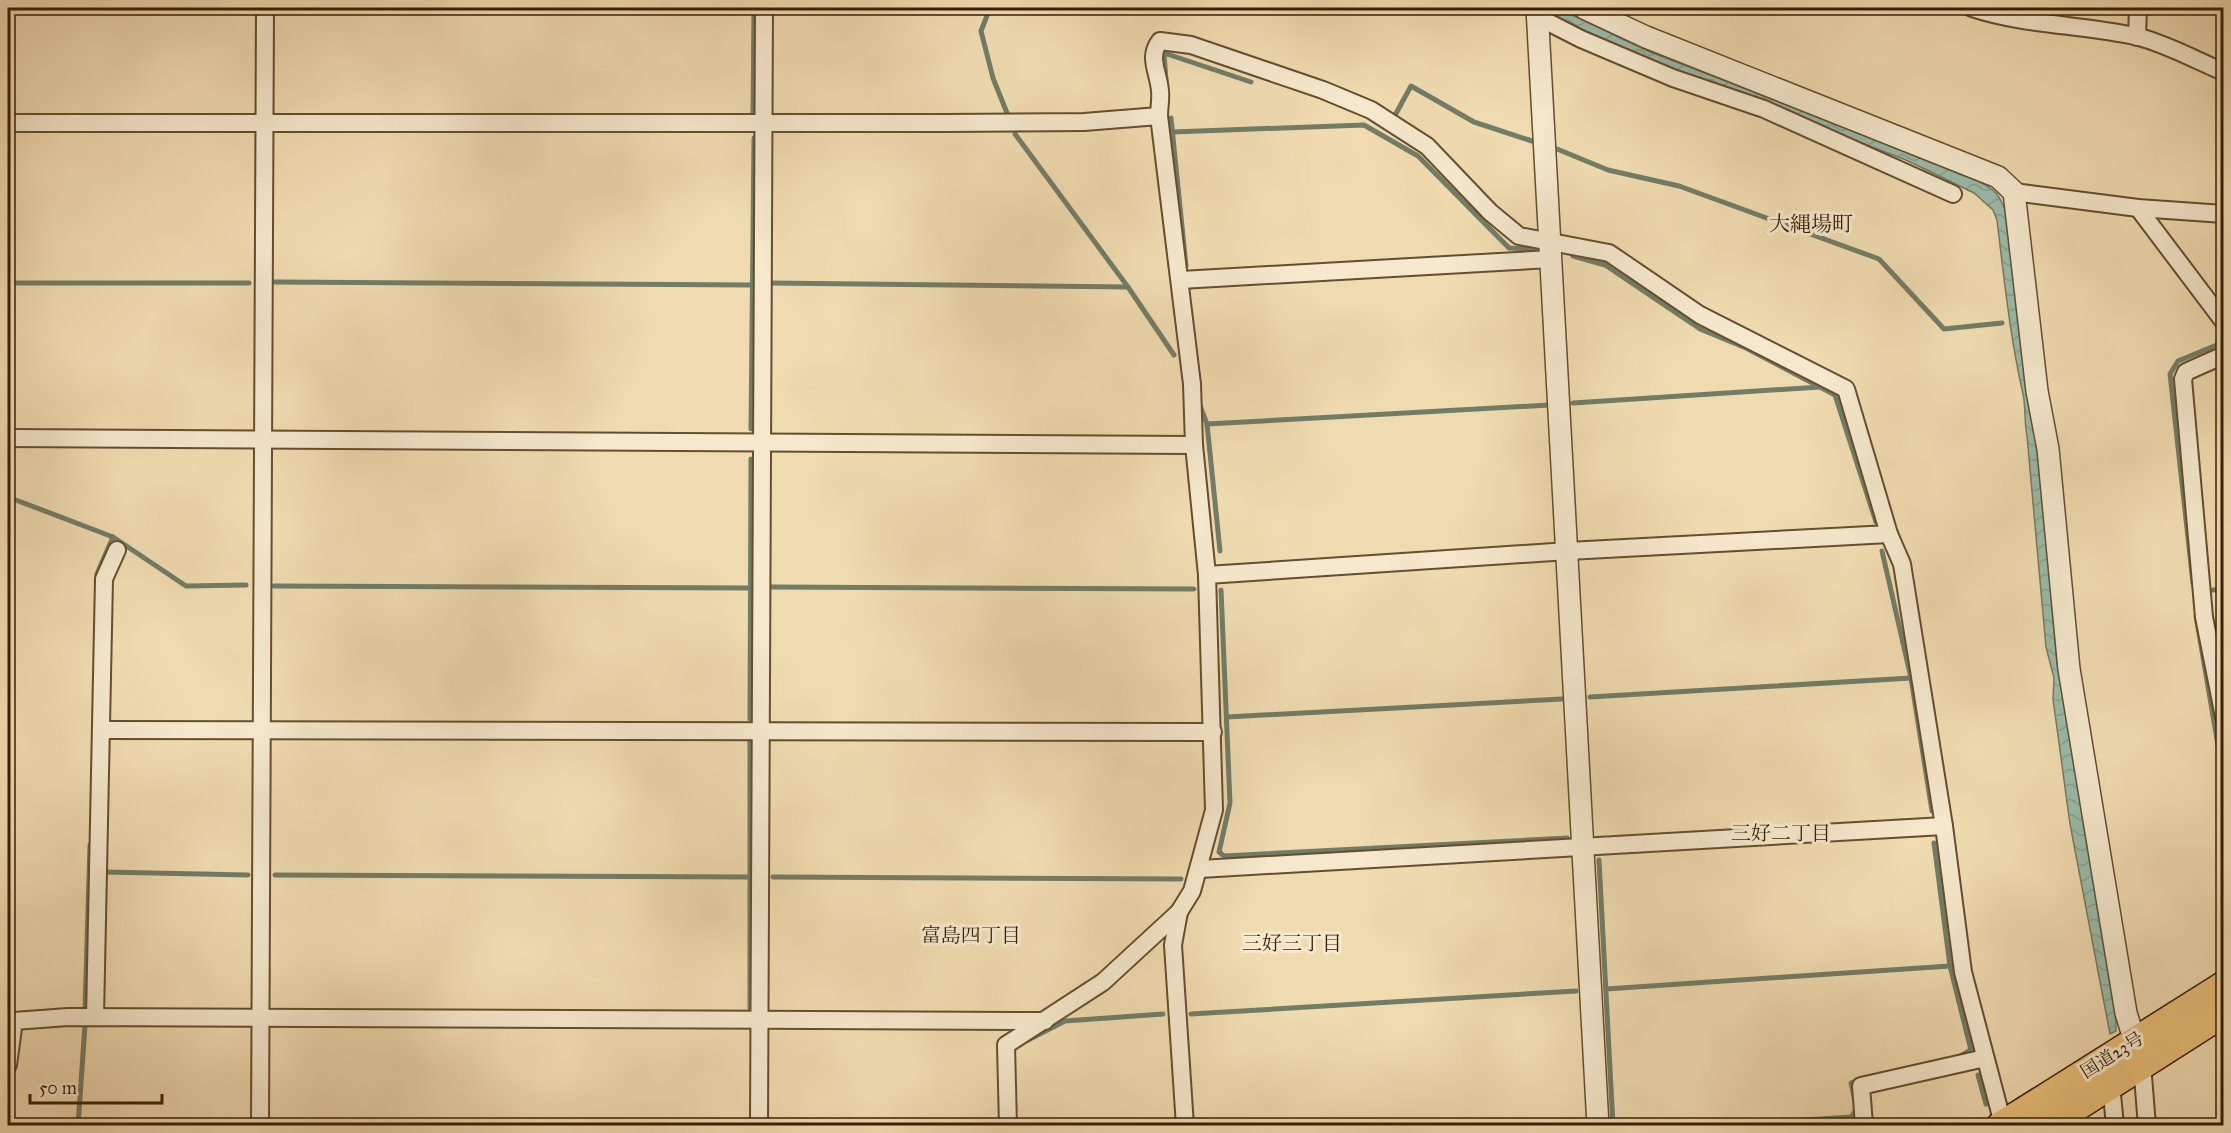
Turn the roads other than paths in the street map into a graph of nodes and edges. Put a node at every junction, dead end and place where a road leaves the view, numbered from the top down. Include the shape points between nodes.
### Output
1 (265, 8) edge
2 (764, 8) edge
3 (1584, 8) edge
4 (1971, 8) edge
5 (2138, 8) edge
6 (1535, 12) edge
7 (2137, 37) junction
8 (2223, 72) edge
9 (1159, 116) junction
10 (8, 123) edge
11 (263, 124) junction
12 (764, 124) junction
13 (2014, 192) junction
14 (1953, 194) dead end
15 (2138, 208) junction
16 (2223, 214) edge
17 (1551, 250) junction
18 (1181, 280) junction
19 (2223, 322) edge
20 (2223, 355) edge
21 (8, 438) edge
22 (264, 440) junction
23 (762, 442) junction
24 (1194, 445) junction
25 (1889, 534) junction
26 (117, 550) dead end
27 (1568, 551) junction
28 (1207, 575) junction
29 (2223, 717) edge
30 (101, 730) junction
31 (261, 730) junction
32 (761, 731) junction
33 (1213, 732) junction
34 (1944, 826) junction
35 (1583, 846) junction
36 (1200, 869) junction
37 (1179, 912) junction
38 (2223, 985) edge
39 (2223, 1013) edge
40 (95, 1017) junction
41 (261, 1018) junction
42 (759, 1019) junction
43 (1045, 1021) junction
44 (2139, 1052) junction
45 (1985, 1058) junction
46 (8, 1065) edge
47 (2110, 1084) junction
48 (260, 1125) edge
49 (759, 1125) edge
50 (1008, 1125) edge
51 (1185, 1125) edge
52 (1598, 1125) edge
53 (1858, 1125) edge
54 (2002, 1125) edge
55 (2047, 1125) edge
56 (2115, 1125) edge
57 (2147, 1125) edge

1 - 11 street
2 - 12 street
3 - 13 street via 1647,37 1998,177
4 - 7 street via 2003,18
5 - 7 street
6 - 14 street via 1581,39 1673,78 1764,108
6 - 17 street
7 - 8 street via 2170,46
9 - 12 street via 1084,122
9 - 17 street via 1154,48 1160,41 1191,45 1323,90 1371,110 1427,146 1490,212 1519,236
9 - 18 street
10 - 11 street
11 - 12 street
11 - 22 street
12 - 23 street
13 - 15 street
13 - 44 street via 2037,391 2048,449 2069,669 2126,1013
15 - 16 street
15 - 19 street
17 - 18 street
17 - 25 street via 1609,253 1700,315 1846,389
17 - 27 street
18 - 24 street
20 - 29 street via 2186,372 2183,379 2204,617
21 - 22 street
22 - 23 street
22 - 31 street
23 - 24 street
23 - 32 street
24 - 28 street
25 - 27 street
25 - 34 street via 1902,564
26 - 30 street via 104,579
27 - 28 street
27 - 35 street
28 - 33 street
30 - 31 street
30 - 40 street
31 - 32 street
31 - 41 street
32 - 33 street
32 - 42 street
33 - 36 street via 1214,810
34 - 35 street
34 - 45 street via 1963,972
35 - 36 street
35 - 52 street
36 - 37 street
37 - 43 street via 1103,982
37 - 51 street via 1173,945
38 - 44 highway, 国道23号
39 - 44 highway, 国道23号
40 - 41 street
40 - 46 street via 14,1021
41 - 42 street
41 - 48 street
42 - 43 street
42 - 49 street
43 - 50 street via 1006,1045
44 - 47 highway, 国道23号
44 - 54 highway, 国道23号
44 - 57 street
45 - 53 street via 1861,1086 1864,1125
45 - 54 street
47 - 55 highway, 国道23号
47 - 56 street

